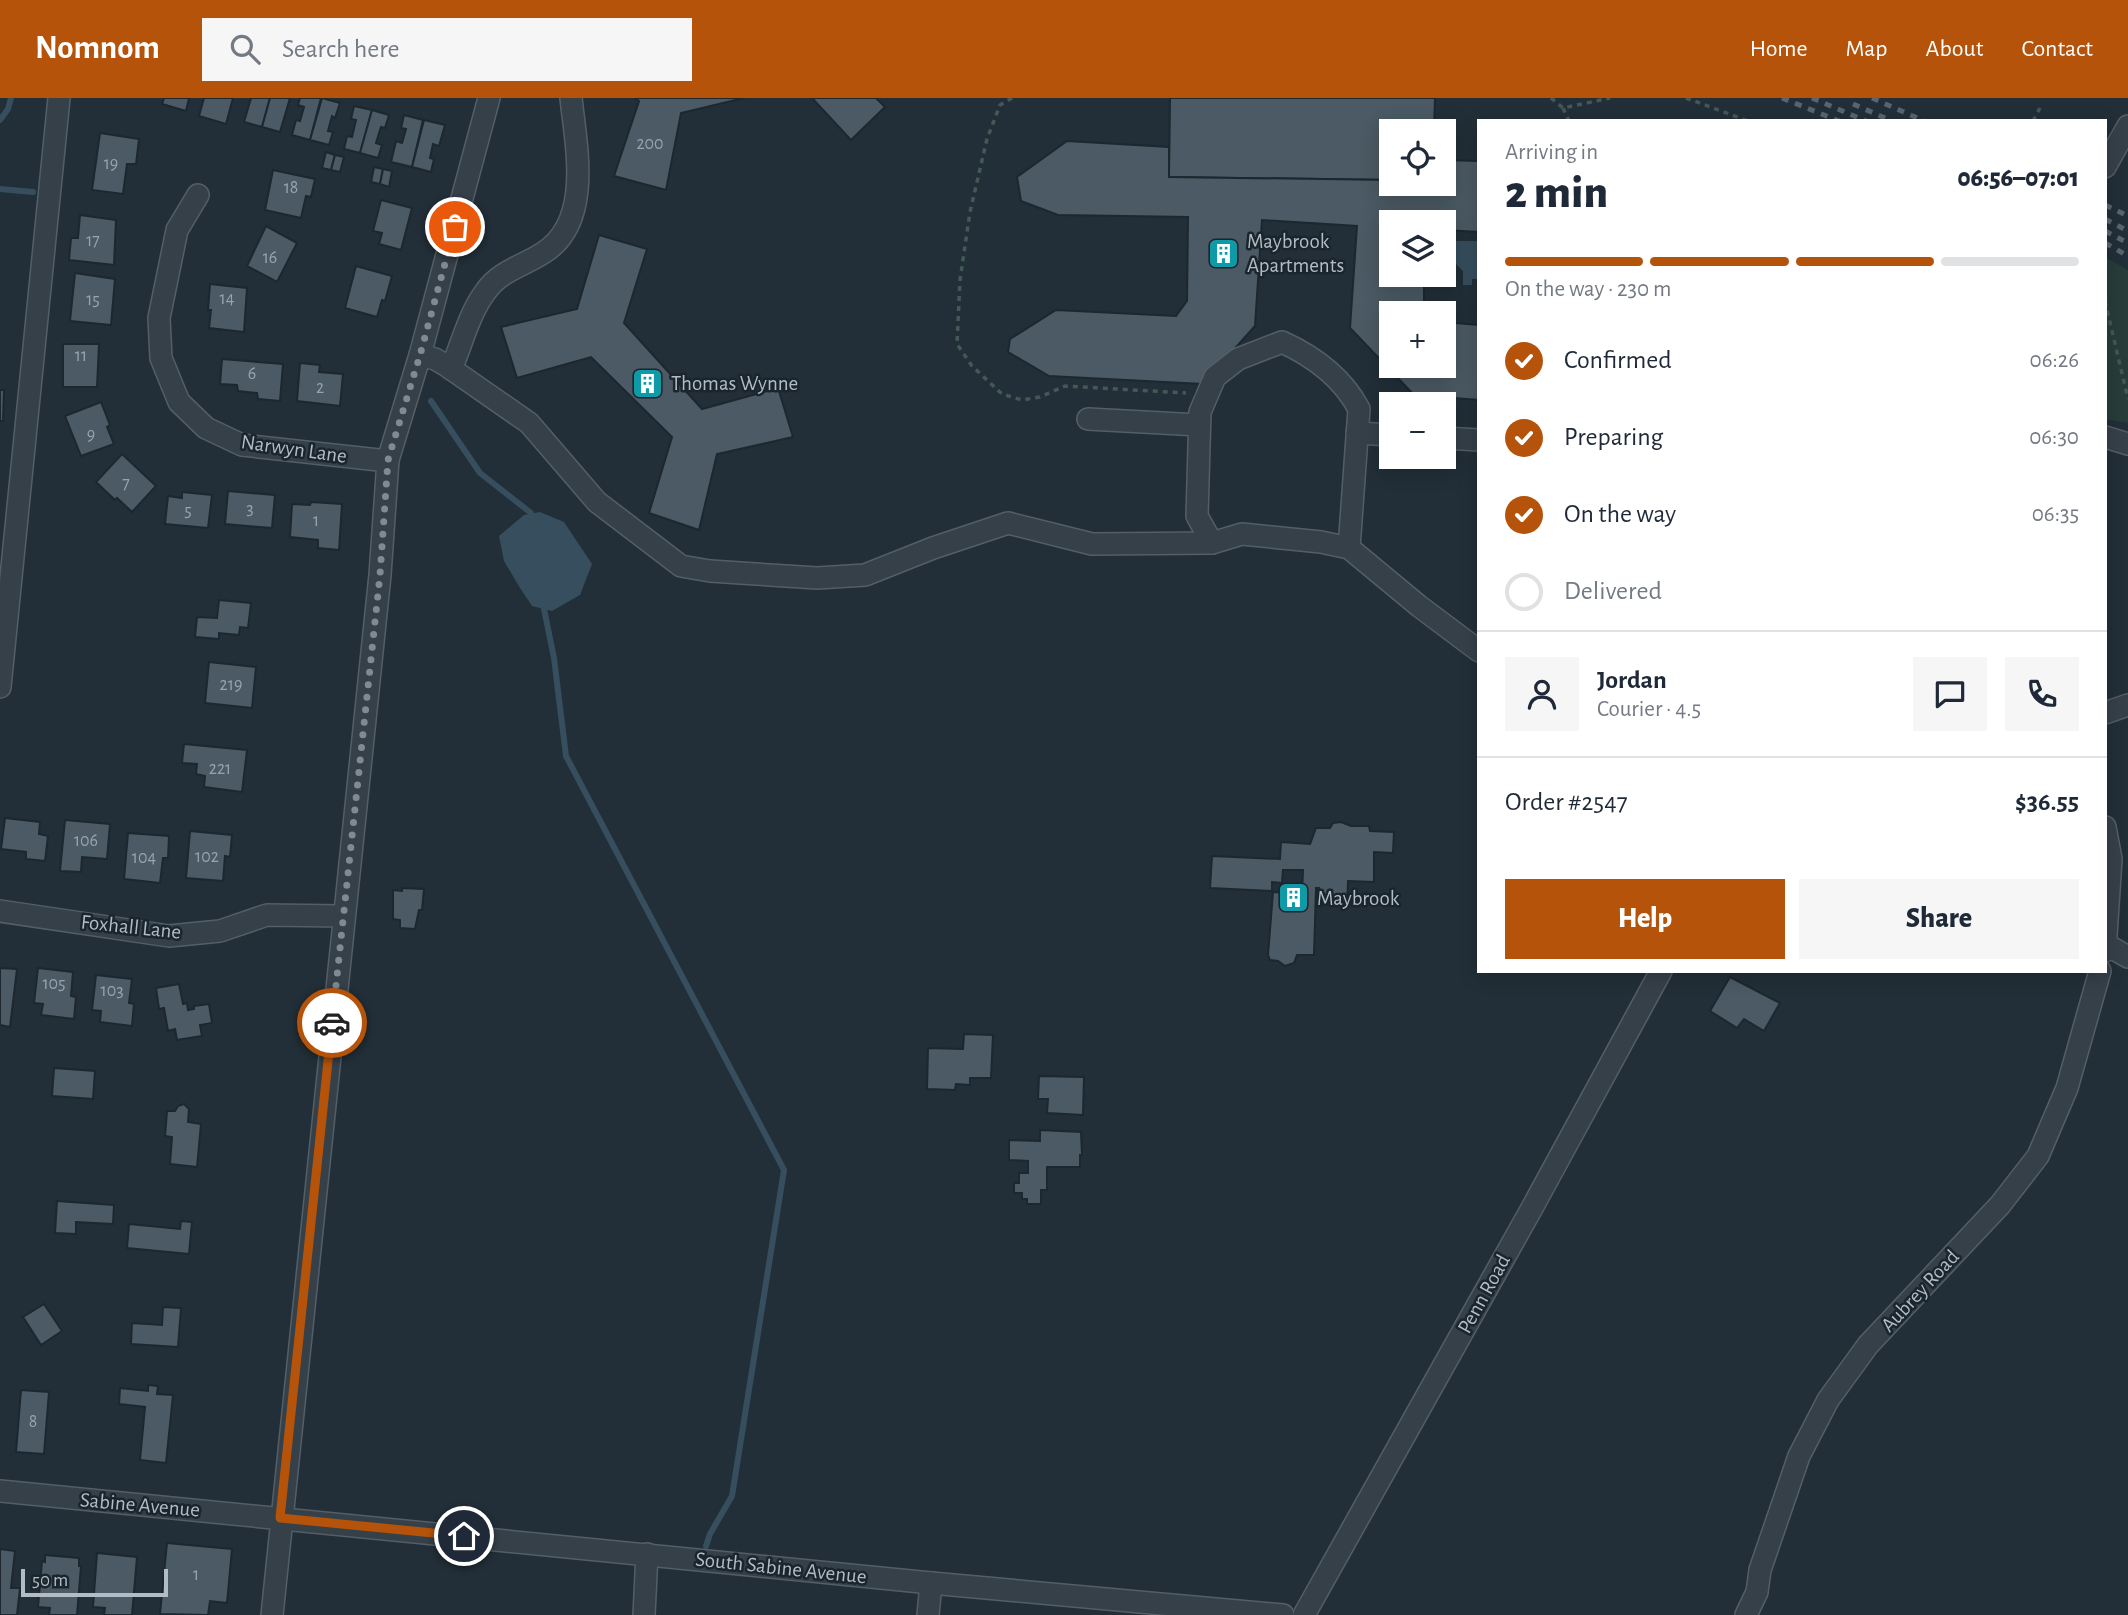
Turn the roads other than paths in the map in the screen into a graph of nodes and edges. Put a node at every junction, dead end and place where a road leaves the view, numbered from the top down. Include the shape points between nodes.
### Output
1 (59, 98) edge
2 (489, 98) edge
3 (571, 98) edge
4 (2128, 126) edge
5 (2107, 163) edge
6 (198, 195) dead end
7 (420, 355) junction
8 (452, 369) junction
9 (1088, 419) dead end
10 (1199, 425) junction
11 (1357, 433) junction
12 (1379, 434) edge
13 (2107, 438) edge
14 (1456, 439) edge
15 (1477, 440) edge
16 (2128, 444) edge
17 (388, 461) junction
18 (1212, 543) junction
19 (1349, 548) junction
20 (1477, 650) edge
21 (0, 687) edge
22 (2128, 705) edge
23 (2107, 712) edge
24 (2107, 838) edge
25 (0, 911) edge
26 (343, 916) junction
27 (2107, 930) edge
28 (2107, 948) edge
29 (2128, 957) edge
30 (1660, 973) edge
31 (2099, 973) edge
32 (0, 1491) edge
33 (280, 1518) junction
34 (647, 1554) junction
35 (931, 1583) junction
36 (272, 1615) edge
37 (644, 1615) edge
38 (928, 1615) edge
39 (1283, 1615) edge
40 (1304, 1615) edge
41 (1746, 1615) edge

1 - 21 street
2 - 7 street
3 - 8 street via 578,167 573,213 551,248 506,272 486,290
4 - 5 street
6 - 17 street, Narwyn Lane via 177,230 159,318 161,358 179,402 206,428 242,445
7 - 8 street
7 - 17 street
8 - 18 street via 529,423 597,502 681,566 817,578 865,575 1008,523 1092,544
9 - 10 street
10 - 11 street via 1215,377 1238,359 1282,342 1322,365 1340,382 1359,409
10 - 18 street via 1197,516
11 - 12 street
11 - 19 street
13 - 16 street
14 - 15 street
17 - 26 street
18 - 19 street via 1242,534
19 - 20 street
22 - 23 street
24 - 27 street via 2111,859
25 - 26 street, Foxhall Lane via 169,936 220,931 267,915
26 - 33 street
28 - 29 street
30 - 40 street, Penn Road
31 - 41 street, Aubrey Road via 2067,1088 2038,1156 2000,1205 1868,1345 1828,1400 1799,1456
32 - 33 street, Sabine Avenue
33 - 34 street, South Sabine Avenue
33 - 36 street
34 - 35 street, South Sabine Avenue
34 - 37 street
35 - 38 street
35 - 39 street, South Sabine Avenue

